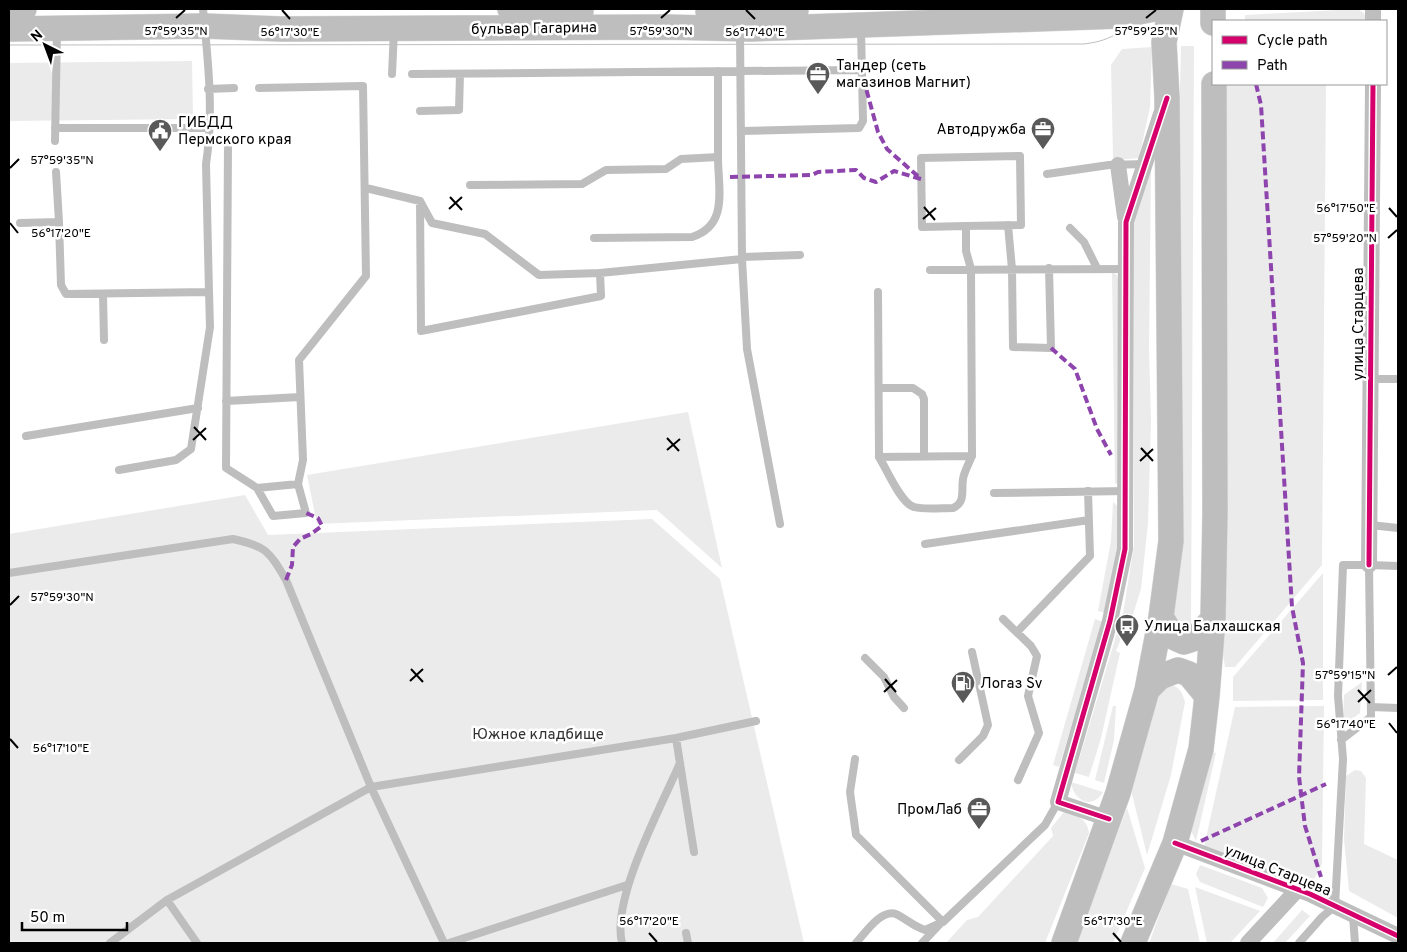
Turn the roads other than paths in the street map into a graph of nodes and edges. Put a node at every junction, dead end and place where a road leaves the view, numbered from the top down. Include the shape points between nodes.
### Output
1 (9, 9) edge
2 (24, 9) edge
3 (510, 9) edge
4 (524, 9) edge
5 (1154, 9) edge
6 (1170, 9) edge
7 (856, 16) edge
8 (1119, 16) junction
9 (58, 18) edge
10 (204, 18) edge
11 (742, 20) junction
12 (9, 29) edge
13 (394, 29) junction
14 (1164, 42) junction
15 (861, 70) junction
16 (718, 71) junction
17 (740, 71) junction
18 (392, 74) dead end
19 (412, 74) dead end
20 (460, 74) junction
21 (1214, 85) edge
22 (1372, 85) edge
23 (208, 88) junction
24 (234, 88) dead end
25 (259, 88) dead end
26 (1167, 98) junction
27 (420, 111) dead end
28 (55, 128) junction
29 (209, 128) junction
30 (741, 131) junction
31 (55, 142) dead end
32 (228, 144) dead end
33 (718, 157) junction
34 (1118, 164) junction
35 (1145, 164) junction
36 (56, 172) dead end
37 (1047, 174) dead end
38 (470, 186) dead end
39 (366, 188) junction
40 (420, 201) junction
41 (20, 222) dead end
42 (59, 222) junction
43 (1126, 222) junction
44 (1008, 225) junction
45 (966, 226) junction
46 (1070, 228) dead end
47 (594, 238) dead end
48 (800, 256) dead end
49 (742, 258) junction
50 (1049, 268) junction
51 (1097, 268) junction
52 (971, 269) junction
53 (1012, 269) junction
54 (1127, 269) junction
55 (930, 270) dead end
56 (600, 272) junction
57 (209, 292) junction
58 (878, 292) dead end
59 (103, 295) junction
60 (104, 340) dead end
61 (1370, 379) junction
62 (1398, 379) edge
63 (879, 388) junction
64 (300, 397) junction
65 (226, 402) junction
66 (198, 408) junction
67 (26, 436) dead end
68 (879, 456) junction
69 (924, 456) junction
70 (972, 456) junction
71 (120, 470) dead end
72 (298, 484) junction
73 (257, 488) junction
74 (1088, 491) junction
75 (1127, 491) junction
76 (994, 493) dead end
77 (1089, 520) junction
78 (780, 524) dead end
79 (1370, 526) junction
80 (1398, 528) edge
81 (925, 544) dead end
82 (1368, 565) junction
83 (1398, 566) edge
84 (9, 573) edge
85 (1161, 617) junction
86 (1003, 619) dead end
87 (1213, 619) junction
88 (1017, 632) junction
89 (972, 652) dead end
90 (864, 658) dead end
91 (1147, 690) junction
92 (1207, 696) junction
93 (1371, 707) junction
94 (904, 708) dead end
95 (1398, 708) edge
96 (756, 721) dead end
97 (676, 738) junction
98 (1341, 740) junction
99 (855, 759) dead end
100 (960, 760) dead end
101 (680, 763) junction
102 (1018, 780) dead end
103 (371, 787) junction
104 (1058, 802) junction
105 (1109, 819) junction
106 (1175, 843) junction
107 (694, 852) dead end
108 (627, 885) junction
109 (1298, 889) junction
110 (167, 900) junction
111 (1335, 906) junction
112 (1353, 916) junction
113 (942, 922) junction
114 (686, 933) dead end
115 (1398, 936) edge
116 (925, 942) edge
117 (110, 943) edge
118 (197, 943) edge
119 (444, 943) edge
120 (449, 943) edge
121 (622, 943) edge
122 (688, 943) edge
123 (856, 943) edge
124 (1064, 943) edge
125 (1133, 943) edge
126 (1248, 943) edge
127 (1299, 943) edge
128 (1355, 943) edge

1 - 2 main road
3 - 4 main road, бульвар Гагарина
4 - 11 main road, бульвар Гагарина
5 - 8 main road, бульвар Гагарина
6 - 14 main road
7 - 8 main road, бульвар Гагарина
7 - 11 main road, бульвар Гагарина
7 - 15 lane
8 - 14 main road, бульвар Гагарина via 1149,25
9 - 10 main road, бульвар Гагарина
9 - 12 main road, бульвар Гагарина
9 - 28 lane
10 - 13 main road, бульвар Гагарина
10 - 23 lane
11 - 13 main road, бульвар Гагарина
11 - 17 lane
13 - 18 lane
14 - 26 main road
15 - 17 lane
15 - 30 lane via 863,121 859,128
16 - 17 lane
16 - 20 lane
16 - 33 lane
17 - 30 lane
19 - 20 lane
20 - 27 lane via 459,110
21 - 87 main road
22 - 61 street, улица Старцева
23 - 24 lane
23 - 29 lane
25 - 39 lane via 363,86
26 - 35 street
26 - 85 main road via 1171,541
28 - 29 lane
28 - 31 lane
29 - 57 lane via 206,164
30 - 49 lane
32 - 65 lane
33 - 38 lane via 681,159 666,169 606,170 582,184
33 - 47 lane via 718,213 715,224 705,233 692,237
34 - 35 lane
34 - 37 lane
34 - 43 street
35 - 43 street
36 - 42 lane
39 - 40 lane
39 - 64 lane via 366,276 299,360
40 - 56 lane via 432,223 485,234 539,274
40 - 56 lane via 421,331 601,296
41 - 42 lane
42 - 59 lane via 62,290 72,295
43 - 54 street
44 - 45 lane
44 - 45 lane via 1021,225 1020,156 921,158 922,227
44 - 53 lane
45 - 52 lane via 966,252
46 - 51 lane via 1084,242
48 - 49 lane
49 - 56 lane
49 - 78 lane via 747,349
50 - 51 lane
50 - 53 lane
50 - 53 lane via 1051,348 1013,347
51 - 54 lane
52 - 53 lane
52 - 55 lane
52 - 70 lane
54 - 75 street
57 - 59 lane
57 - 66 lane via 210,327
58 - 63 lane
59 - 60 lane
61 - 62 lane
61 - 79 street, улица Старцева
63 - 68 lane
63 - 69 lane via 913,388 922,394
64 - 65 lane
64 - 72 lane via 303,460
65 - 73 lane via 226,468
66 - 67 lane
66 - 71 lane via 194,441 184,456
68 - 69 lane
68 - 70 lane via 907,504 953,508 961,502 963,479
69 - 70 lane
72 - 73 lane
72 - 73 lane via 306,513 273,516
74 - 75 lane
74 - 76 lane
74 - 77 lane
75 - 104 street via 1125,549 1110,621
77 - 81 lane
77 - 88 lane via 1090,556
79 - 80 lane
79 - 82 street, улица Старцева
82 - 83 lane
82 - 93 lane
82 - 98 lane via 1343,565 1338,696
84 - 103 lane via 233,539 267,551 286,580
85 - 87 main road via 1173,637 1184,642 1196,638
85 - 91 main road
86 - 88 lane
87 - 92 main road
88 - 102 lane via 1037,656 1028,696 1039,733
89 - 100 lane via 988,725 983,736
90 - 94 lane via 884,677
91 - 92 main road via 1160,677 1178,670 1189,674
91 - 105 main road
92 - 106 main road via 1201,749
93 - 95 lane
93 - 98 lane via 1370,717
96 - 97 lane
97 - 101 lane
97 - 103 lane
98 - 111 lane via 1343,760
99 - 113 lane via 850,792 856,835
101 - 107 lane
101 - 108 lane
103 - 110 lane
103 - 119 lane
104 - 105 street
104 - 113 lane via 1045,825
105 - 124 main road
106 - 109 street, улица Старцева
106 - 125 main road
108 - 120 lane
108 - 121 lane via 619,930
109 - 111 street, улица Старцева
109 - 126 street
110 - 117 lane
110 - 118 lane
111 - 112 street, улица Старцева
111 - 127 lane
112 - 115 street, улица Старцева
112 - 128 lane
113 - 116 lane
113 - 123 lane via 925,930 891,912 881,916
114 - 122 lane

